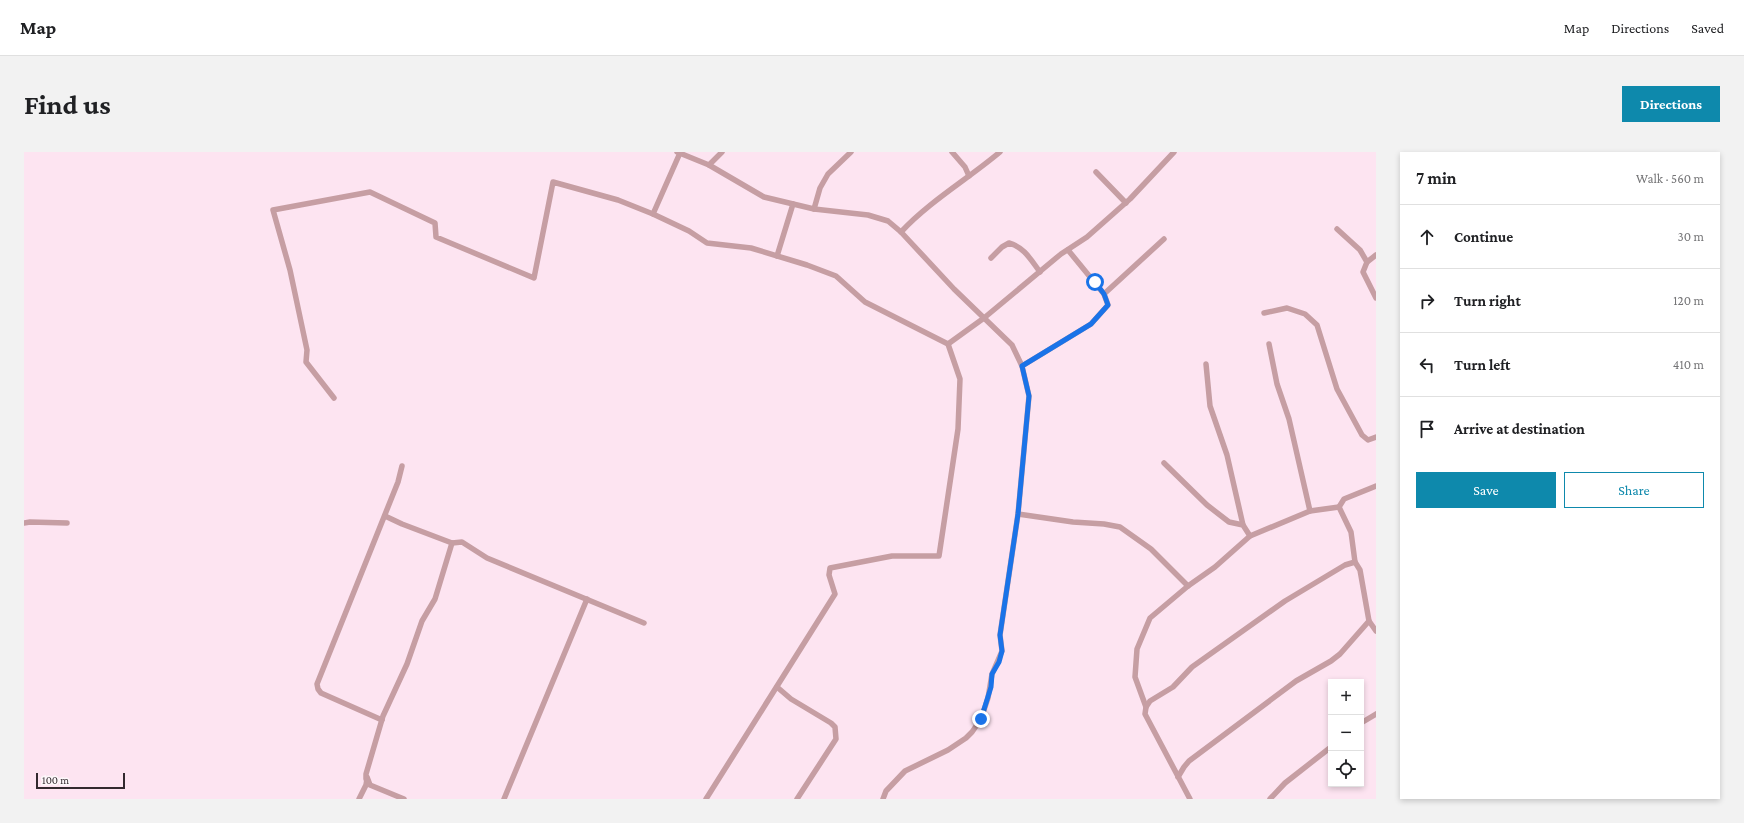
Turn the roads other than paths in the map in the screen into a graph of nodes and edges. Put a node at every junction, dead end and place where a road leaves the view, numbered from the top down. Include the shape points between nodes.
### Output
1 (722, 152) edge
2 (850, 152) edge
3 (952, 152) edge
4 (1000, 152) edge
5 (1174, 152) edge
6 (678, 153) edge
7 (710, 165) junction
8 (1096, 172) dead end
9 (969, 176) junction
10 (1126, 203) junction
11 (793, 204) junction
12 (814, 208) junction
13 (653, 214) junction
14 (1337, 228) dead end
15 (901, 232) junction
16 (1164, 239) dead end
17 (1068, 250) junction
18 (1376, 255) edge
19 (777, 256) junction
20 (991, 258) dead end
21 (1368, 262) junction
22 (1040, 272) junction
23 (1104, 294) junction
24 (1376, 298) edge
25 (1264, 314) dead end
26 (984, 318) junction
27 (948, 344) junction
28 (1269, 344) dead end
29 (1206, 364) dead end
30 (1022, 366) junction
31 (334, 398) dead end
32 (1376, 437) edge
33 (1164, 463) dead end
34 (402, 466) dead end
35 (1376, 486) edge
36 (1339, 507) junction
37 (1310, 511) junction
38 (1018, 514) junction
39 (384, 516) junction
40 (67, 523) dead end
41 (24, 524) edge
42 (1243, 525) junction
43 (1250, 536) junction
44 (452, 543) junction
45 (1355, 562) junction
46 (1188, 586) junction
47 (587, 599) junction
48 (1369, 621) junction
49 (644, 623) dead end
50 (1376, 631) edge
51 (777, 687) junction
52 (1146, 708) junction
53 (1376, 714) edge
54 (382, 720) junction
55 (1364, 722) edge
56 (1328, 749) edge
57 (367, 777) junction
58 (1178, 777) junction
59 (359, 799) edge
60 (404, 799) edge
61 (504, 799) edge
62 (706, 799) edge
63 (797, 799) edge
64 (883, 799) edge
65 (1190, 799) edge
66 (1270, 799) edge

1 - 7 street
2 - 12 street via 828,174 820,188
3 - 9 street
4 - 9 street
5 - 10 street
6 - 7 street
6 - 13 street
7 - 11 street via 764,197
8 - 10 street
9 - 15 street via 917,216
10 - 17 street
11 - 12 street
11 - 19 street
12 - 15 street via 888,220
13 - 19 street via 689,231 707,243 750,248
13 - 31 street via 618,200 553,182 534,278 436,237 435,223 370,192 274,210 304,335 306,362
14 - 21 street via 1360,250
15 - 26 street
16 - 23 street
17 - 22 street
17 - 23 street
18 - 21 street
19 - 27 street via 836,276 865,302
20 - 22 street via 1010,243 1017,245
21 - 24 street via 1363,272
22 - 26 street
23 - 30 street via 1108,305 1091,324
25 - 32 street via 1288,308 1305,314 1317,325 1337,389 1362,435 1368,440
26 - 27 street
26 - 30 street via 1012,345
27 - 51 street via 960,379 956,443 939,556 892,556 830,568 829,575 835,594
28 - 37 street
29 - 42 street via 1210,406 1227,455
30 - 38 street via 1029,396
33 - 42 street via 1207,505 1229,522
34 - 39 street
35 - 36 street via 1344,499
36 - 37 street
36 - 45 street via 1351,532
37 - 43 street
38 - 46 street via 1120,527 1151,549
38 - 64 street via 1000,635 1002,651 992,674 991,687 981,719 966,738 905,771 886,791
39 - 44 street
39 - 54 street via 317,684 321,694
40 - 41 street
42 - 43 street
43 - 46 street via 1215,567
44 - 47 street via 462,542 487,558
44 - 54 street via 435,599 422,621
45 - 48 street via 1360,570
45 - 52 street via 1345,565 1285,601 1192,667 1179,682 1150,701
46 - 52 street via 1150,618 1137,649 1136,677
47 - 49 street
47 - 61 street
48 - 50 street
48 - 58 street via 1340,654 1296,681 1189,761
51 - 62 street
51 - 63 street via 835,727 836,739
52 - 58 street via 1148,722
53 - 55 street
54 - 57 street via 366,779
56 - 66 street via 1285,783
57 - 59 street
57 - 60 street via 370,785
58 - 65 street

